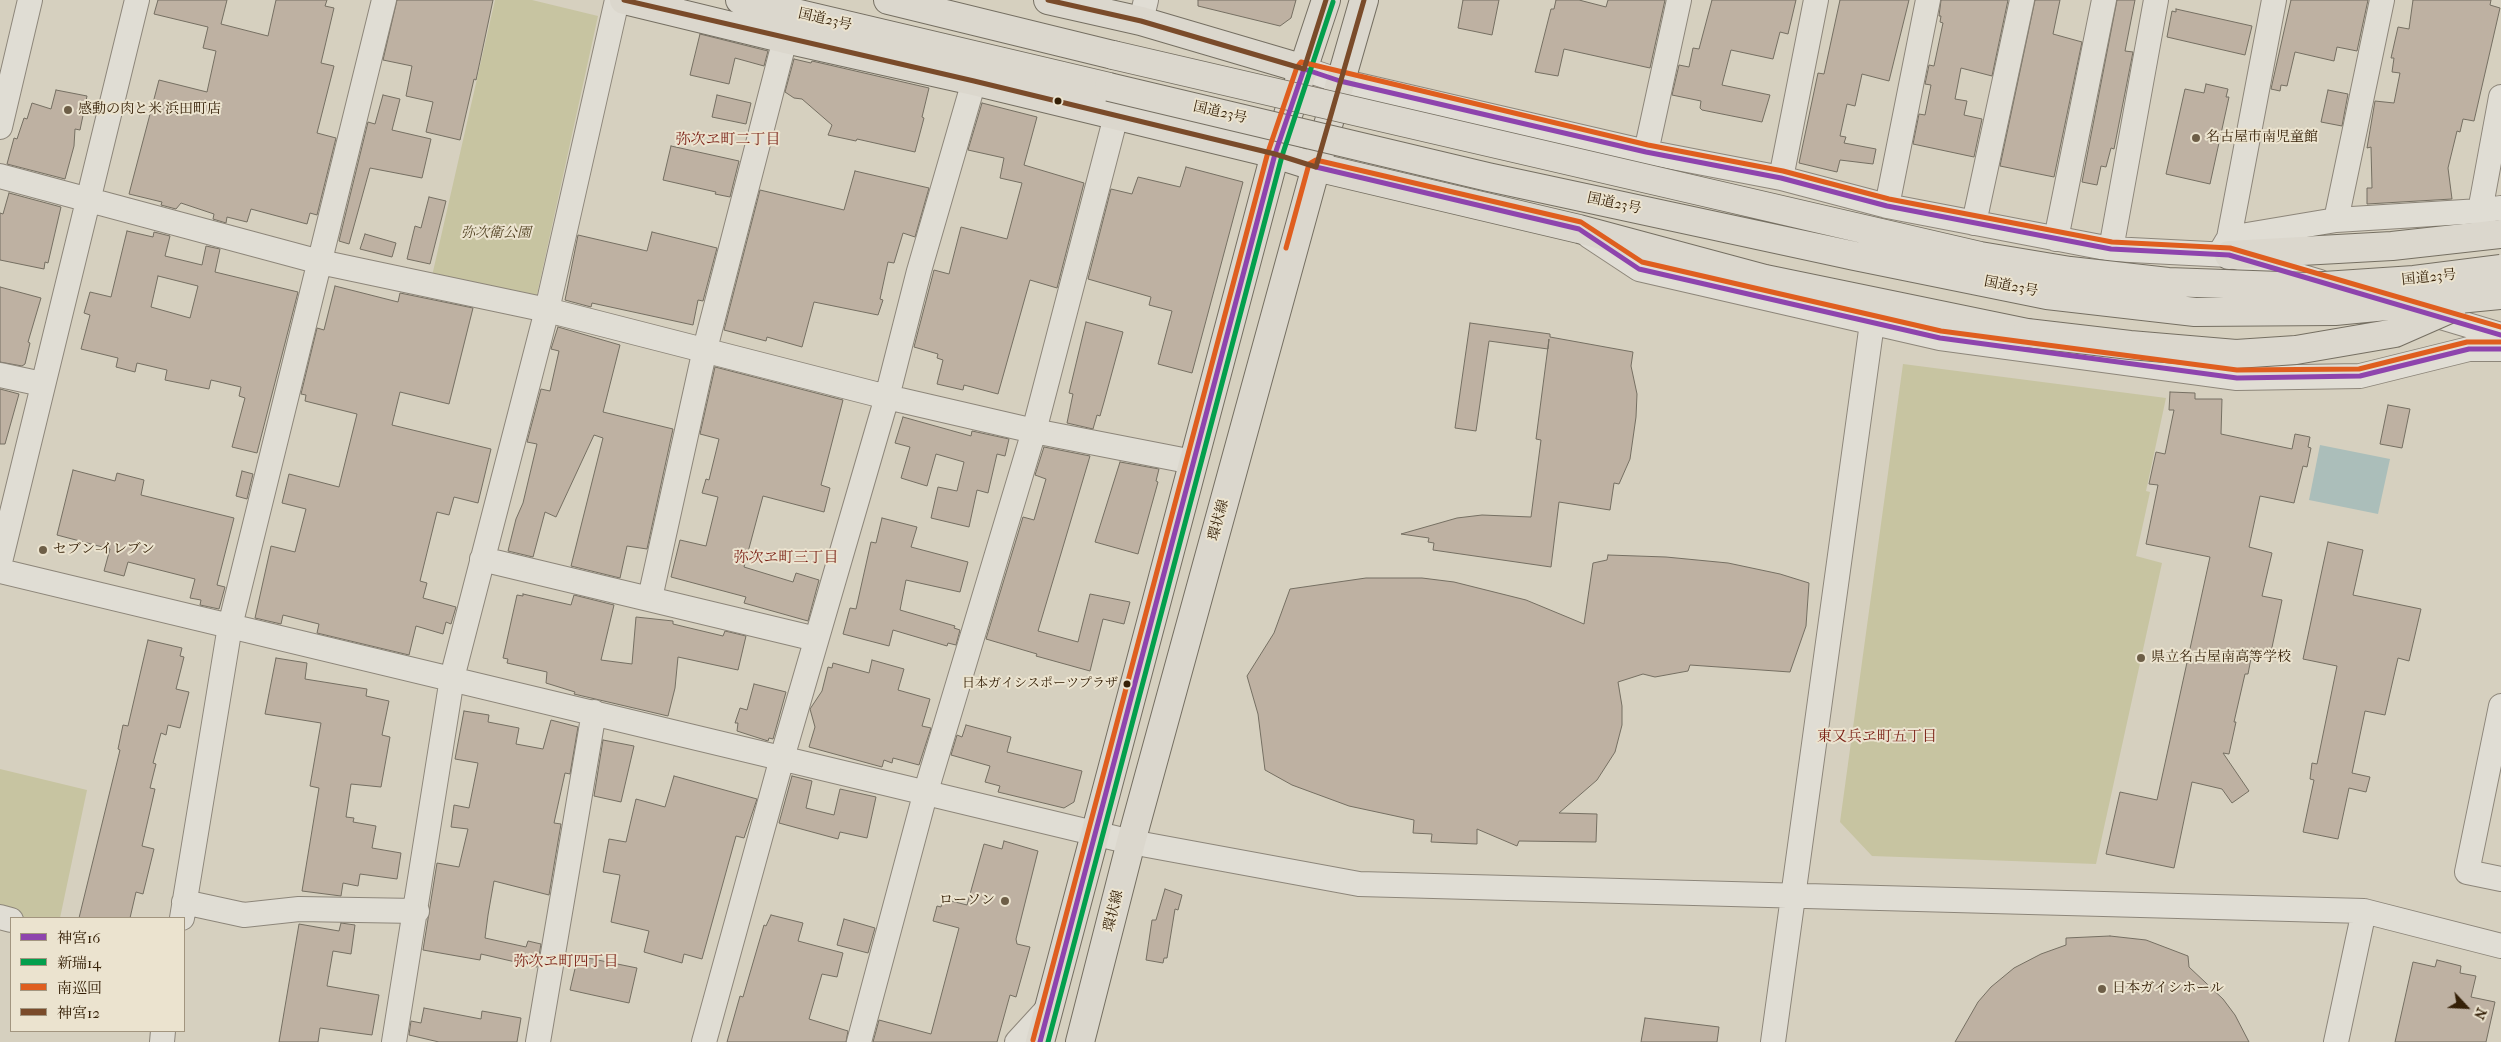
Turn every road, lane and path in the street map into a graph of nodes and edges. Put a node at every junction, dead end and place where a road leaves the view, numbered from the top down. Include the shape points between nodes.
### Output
1 (30, 0) edge
2 (137, 0) edge
3 (384, 0) edge
4 (617, 0) edge
5 (624, 0) edge
6 (740, 0) edge
7 (888, 0) edge
8 (1048, 0) edge
9 (1326, 0) edge
10 (1364, 0) edge
11 (1679, 0) edge
12 (1816, 0) edge
13 (1928, 0) edge
14 (2022, 0) edge
15 (2104, 0) edge
16 (2156, 0) edge
17 (2274, 0) edge
18 (2382, 0) edge
19 (1144, 10) edge
20 (785, 39) junction
21 (1304, 69) junction
22 (974, 81) junction
23 (1340, 81) junction
24 (2501, 97) edge
25 (1116, 116) junction
26 (0, 127) edge
27 (1646, 152) junction
28 (1275, 154) junction
29 (1316, 167) junction
30 (0, 176) edge
31 (1781, 178) junction
32 (87, 198) junction
33 (1887, 206) junction
34 (2491, 210) edge
35 (2336, 220) junction
36 (1974, 223) junction
37 (1579, 229) junction
38 (2501, 234) edge
39 (2056, 238) junction
40 (2226, 249) junction
41 (2111, 250) junction
42 (320, 262) junction
43 (2501, 269) edge
44 (2501, 295) edge
45 (2474, 299) junction
46 (547, 310) junction
47 (1872, 323) junction
48 (2501, 335) edge
49 (705, 349) junction
50 (2501, 349) edge
51 (0, 375) edge
52 (42, 384) junction
53 (888, 398) junction
54 (1034, 431) junction
55 (1193, 462) junction
56 (482, 559) junction
57 (0, 562) edge
58 (0, 571) edge
59 (650, 598) junction
60 (230, 626) junction
61 (816, 639) junction
62 (452, 678) junction
63 (2501, 706) edge
64 (594, 712) junction
65 (782, 758) junction
66 (926, 792) junction
67 (1094, 832) junction
68 (1131, 842) junction
69 (2501, 879) edge
70 (1792, 895) junction
71 (183, 910) edge
72 (417, 911) junction
73 (2364, 911) junction
74 (2501, 946) edge
75 (1050, 1006) junction
76 (1088, 1015) junction
77 (394, 1042) edge
78 (538, 1042) edge
79 (704, 1042) edge
80 (859, 1042) edge
81 (1017, 1042) edge
82 (1040, 1042) edge
83 (1080, 1042) edge
84 (1092, 1042) edge
85 (1773, 1042) edge
86 (2336, 1042) edge

1 - 26 street
2 - 32 street
3 - 42 street
4 - 46 street
5 - 20 main road
6 - 45 main road, 国道23号, bridge via 1488,177 2047,295 2194,312 2335,311
7 - 43 main road, 国道23号, bridge via 1980,256 2070,271 2168,282 2309,287 2414,280
8 - 19 main road
9 - 21 main road
10 - 23 main road, 環状線
11 - 27 street
12 - 31 street
13 - 33 street
14 - 36 street
15 - 39 street
16 - 41 street
17 - 40 street
18 - 35 street
19 - 21 main road
20 - 22 main road
20 - 49 street
21 - 23 street
21 - 28 main road
22 - 25 main road
22 - 53 street via 919,272
23 - 27 street
23 - 29 main road, 環状線
24 - 34 street
25 - 28 main road
25 - 54 street
27 - 31 street
28 - 29 main road
28 - 55 main road
29 - 37 main road
29 - 68 main road, 環状線
30 - 32 street
31 - 33 street
32 - 42 street
32 - 52 street
33 - 36 street
34 - 35 street
35 - 40 street
36 - 39 street
37 - 45 main road, bridge via 1765,279 2027,333 2236,354 2296,350 2395,332
37 - 47 street via 1639,269
38 - 40 main road via 2392,246
39 - 41 street
40 - 41 street
40 - 48 street
42 - 46 street
42 - 60 street
44 - 45 main road, 国道23号, bridge
46 - 49 street
46 - 56 street
47 - 50 street via 1940,338 2237,378 2360,376 2469,349
47 - 70 street
49 - 53 street
49 - 59 street
51 - 52 street
52 - 57 street
53 - 54 street
53 - 61 street
54 - 55 street
54 - 66 street
55 - 67 main road
56 - 59 street
56 - 62 street
58 - 60 street
59 - 61 street
60 - 62 street
60 - 71 street
61 - 65 street
62 - 64 street
62 - 72 street
63 - 69 street via 2466,872
64 - 65 street
64 - 78 street
65 - 66 street
65 - 79 street
66 - 67 street
66 - 80 street
67 - 68 street
67 - 75 main road
68 - 70 street via 1359,884
68 - 76 main road, 環状線
70 - 73 street
70 - 85 street
71 - 72 street via 244,914 299,909
72 - 77 street
73 - 74 street
73 - 86 street
75 - 81 street
75 - 82 main road
76 - 83 main road, 環状線
76 - 84 street

